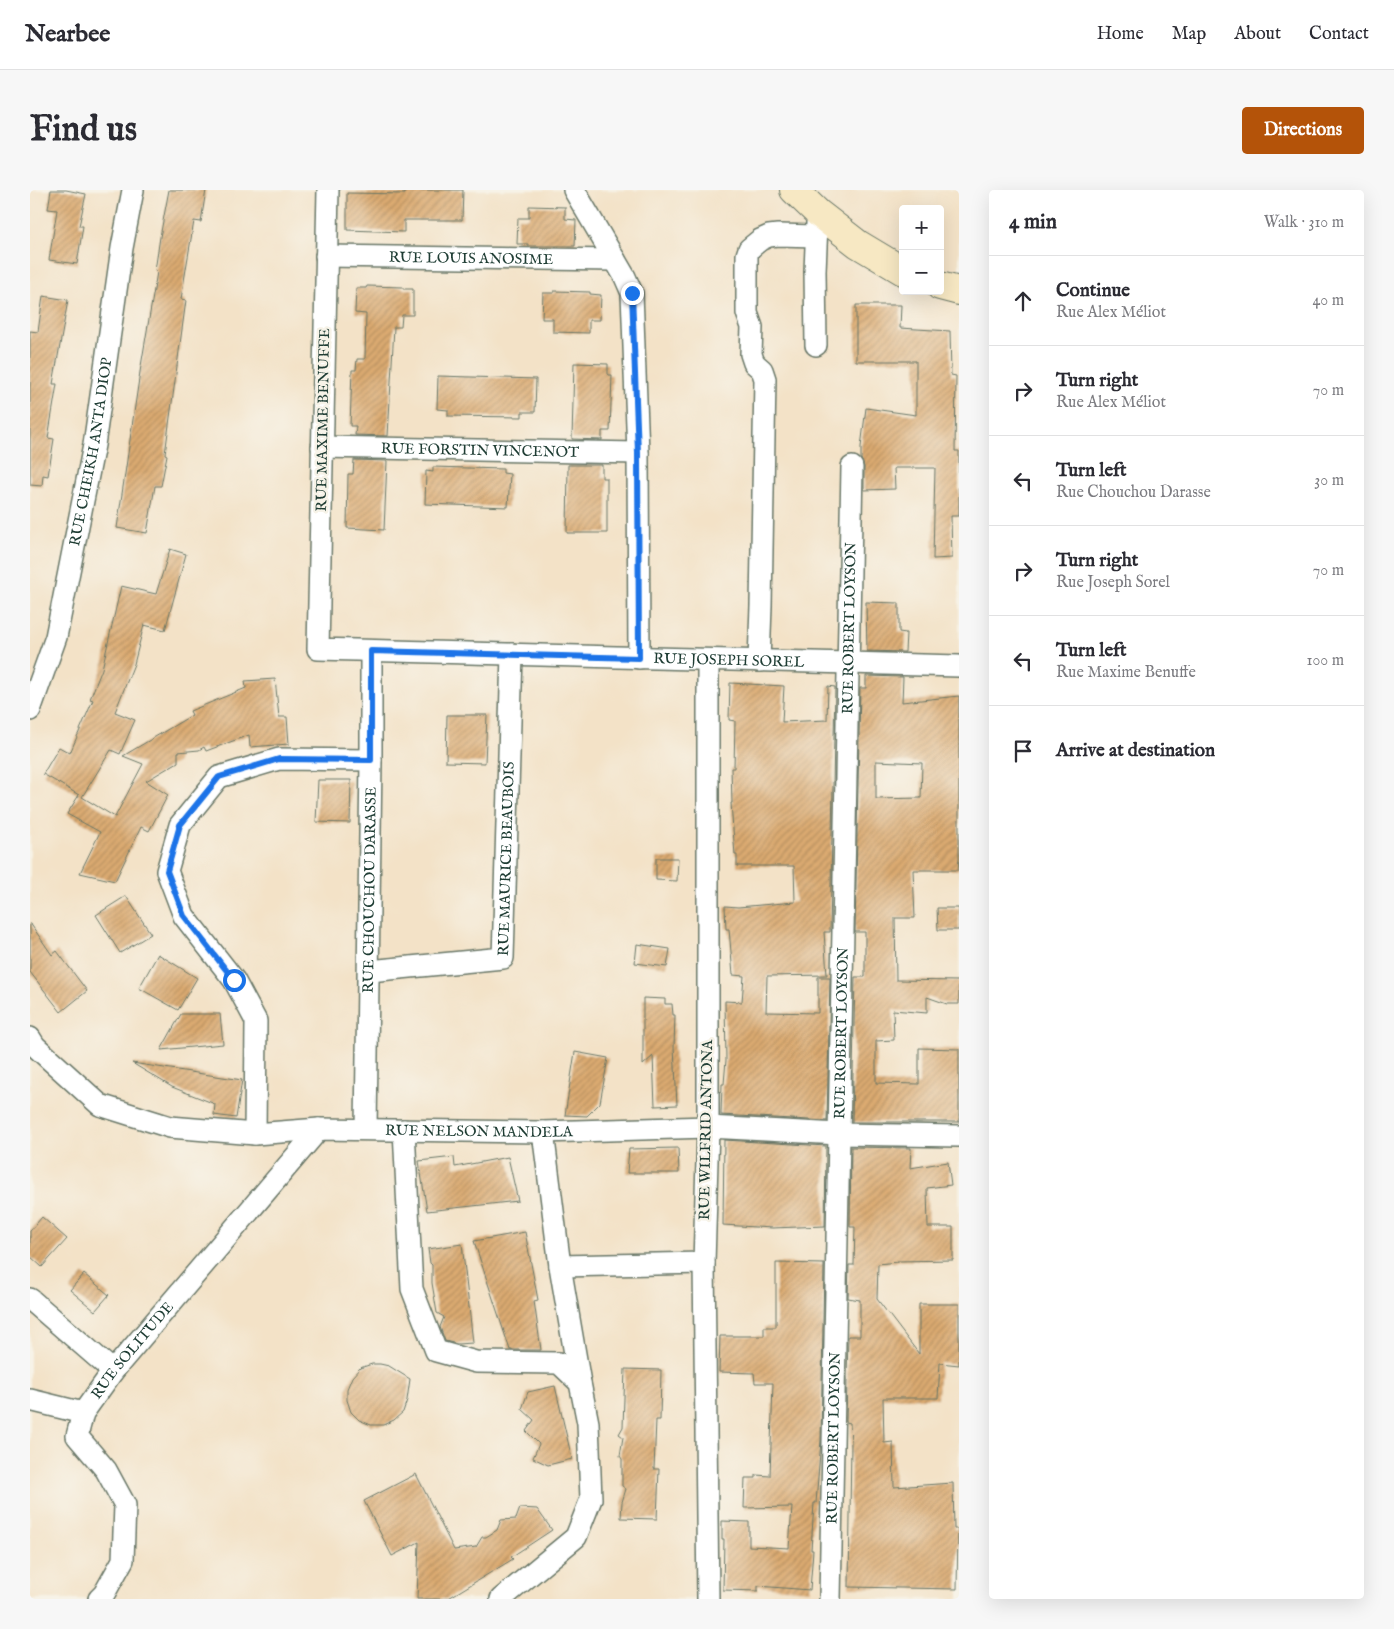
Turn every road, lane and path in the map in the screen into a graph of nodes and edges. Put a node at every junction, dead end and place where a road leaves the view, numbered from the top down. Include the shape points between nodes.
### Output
1 (132, 190) edge
2 (328, 190) edge
3 (574, 190) edge
4 (794, 190) edge
5 (817, 225) junction
6 (326, 256) junction
7 (615, 260) junction
8 (899, 268) edge
9 (944, 287) edge
10 (959, 290) edge
11 (816, 345) dead end
12 (322, 447) junction
13 (638, 453) junction
14 (852, 467) dead end
15 (318, 649) joint
16 (371, 651) junction
17 (512, 654) junction
18 (639, 658) junction
19 (708, 660) junction
20 (759, 661) junction
21 (848, 663) junction
22 (959, 666) edge
23 (30, 710) edge
24 (371, 760) junction
25 (368, 971) junction
26 (30, 1038) edge
27 (708, 1128) junction
28 (319, 1129) junction
29 (366, 1129) junction
30 (404, 1130) junction
31 (543, 1132) junction
32 (255, 1134) junction
33 (839, 1134) junction
34 (959, 1136) edge
35 (704, 1263) junction
36 (560, 1266) junction
37 (30, 1299) edge
38 (113, 1371) junction
39 (580, 1383) junction
40 (30, 1400) edge
41 (84, 1413) junction
42 (98, 1599) edge
43 (501, 1599) edge
44 (708, 1599) edge
45 (830, 1599) edge

1 - 23 street, RUE CHEIKH ANTA DIOP via 92,455 56,637
2 - 6 street, RUE MAXIME BENUFFE
3 - 7 street
4 - 5 main road
5 - 8 main road
5 - 11 street via 814,271
5 - 20 street via 770,236 753,244 747,255 751,354 765,378
6 - 7 street, RUE LOUIS ANOSIME
6 - 12 street, RUE MAXIME BENUFFE
7 - 13 street via 632,293
9 - 10 main road
12 - 13 street, RUE FORSTIN VINCENOT
12 - 15 street, RUE MAXIME BENUFFE
13 - 18 street
14 - 21 street, RUE ROBERT LOYSON
15 - 16 street, RUE JOSEPH SOREL
16 - 17 street, RUE JOSEPH SOREL
16 - 24 street, RUE CHOUCHOU DARASSE
17 - 18 street, RUE JOSEPH SOREL
17 - 25 street, RUE MAURICE BEAUBOIS via 503,958
18 - 19 street, RUE JOSEPH SOREL
19 - 20 street, RUE JOSEPH SOREL
19 - 27 street, RUE WILFRID ANTONA
20 - 21 street, RUE JOSEPH SOREL
21 - 22 street, RUE JOSEPH SOREL
21 - 33 street, RUE ROBERT LOYSON
24 - 25 street, RUE CHOUCHOU DARASSE
24 - 32 street via 279,759 219,777 180,825 167,871 184,916 234,980 256,1021
25 - 29 street, RUE CHOUCHOU DARASSE
26 - 32 street, RUE NELSON MANDELA via 100,1106 170,1127
27 - 31 street, RUE NELSON MANDELA
27 - 33 street, RUE NELSON MANDELA
27 - 35 street, RUE WILFRID ANTONA
28 - 29 street, RUE NELSON MANDELA
28 - 32 street, RUE NELSON MANDELA
28 - 38 street, RUE SOLITUDE
29 - 30 street, RUE NELSON MANDELA
30 - 31 street, RUE NELSON MANDELA
30 - 39 street via 412,1289 436,1351 476,1362 559,1363
31 - 36 street
33 - 34 street, RUE NELSON MANDELA
33 - 45 street, RUE ROBERT LOYSON
35 - 36 street
35 - 44 street, RUE WILFRID ANTONA
36 - 39 street
37 - 38 street
38 - 41 street, RUE SOLITUDE
39 - 43 street via 588,1422 591,1498 576,1537
40 - 41 street
41 - 42 street, RUE SOLITUDE via 77,1436 106,1470 125,1505 123,1560

